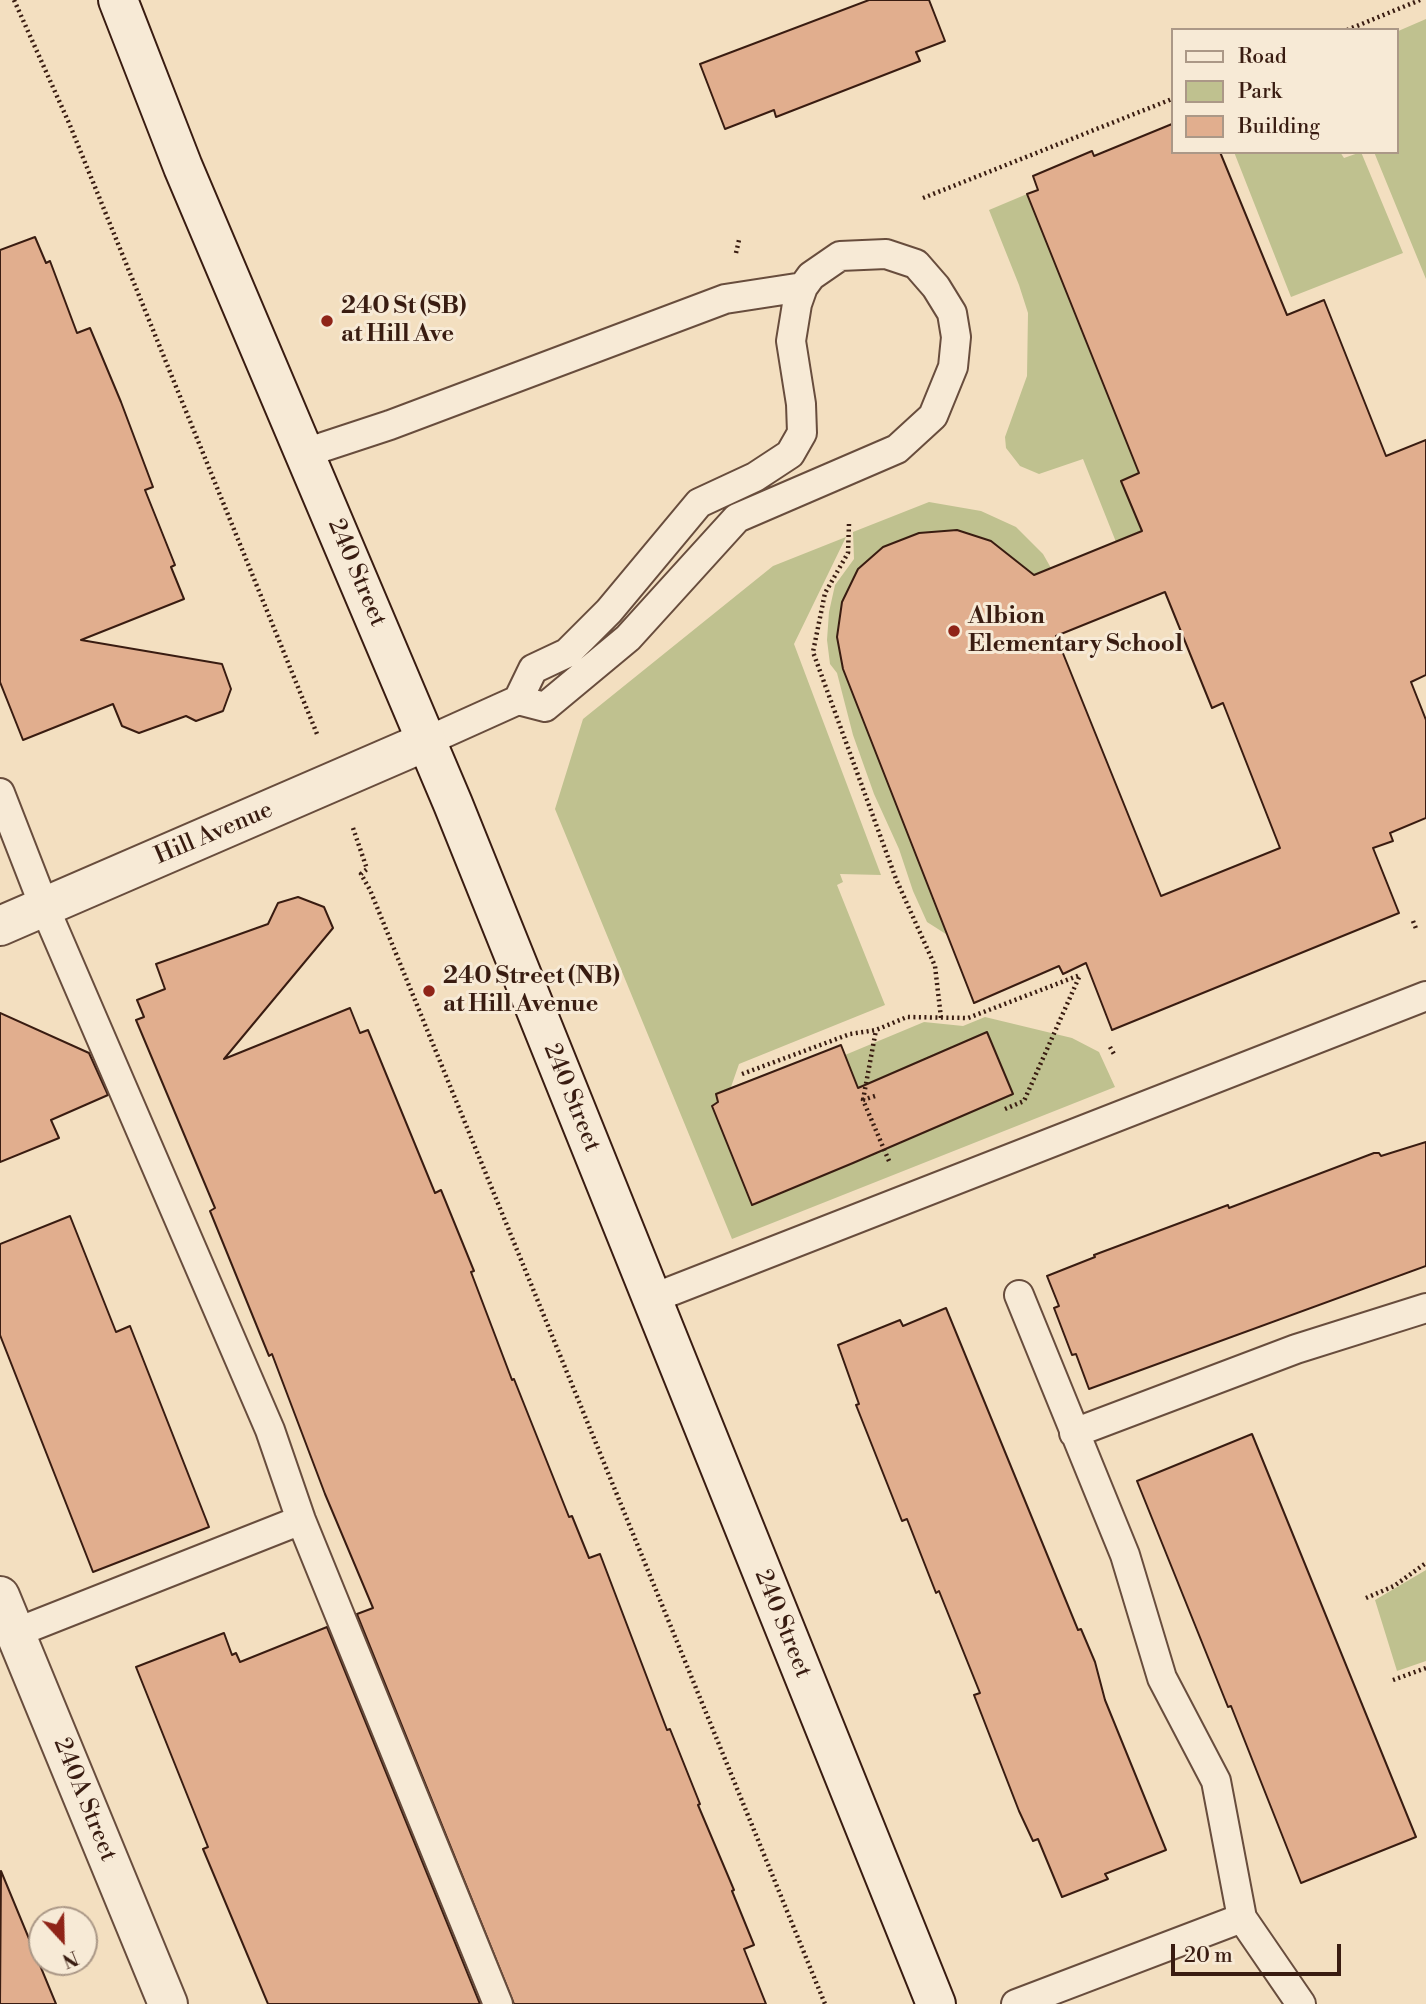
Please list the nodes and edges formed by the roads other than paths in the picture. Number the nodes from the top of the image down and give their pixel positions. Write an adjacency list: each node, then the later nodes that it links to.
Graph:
1 (118, 0): 3 (main road, 240 Street)
2 (803, 287): 3 (lane); 4 (lane); 4 (lane)
3 (305, 453): 5 (main road, 240 Street)
4 (518, 700): 5 (lane)
5 (427, 741): 7 (main road, Hill Avenue); 11 (main road, 240 Street)
6 (0, 793): 7 (lane)
7 (44, 906): 8 (main road, Hill Avenue); 14 (lane)
8 (0, 926)
9 (1426, 996): 11 (lane)
10 (1019, 1295): 13 (lane)
11 (651, 1299): 20 (main road, 240 Street)
12 (1426, 1308): 13 (lane)
13 (1074, 1433): 17 (lane)
14 (301, 1520): 16 (lane); 19 (lane)
15 (0, 1596): 16 (main road, 240A Street)
16 (15, 1633): 18 (main road, 240A Street)
17 (1242, 1918): 21 (lane); 22 (lane)
18 (168, 2004)
19 (498, 2004)
20 (936, 2004)
21 (1016, 2004)
22 (1301, 2004)

